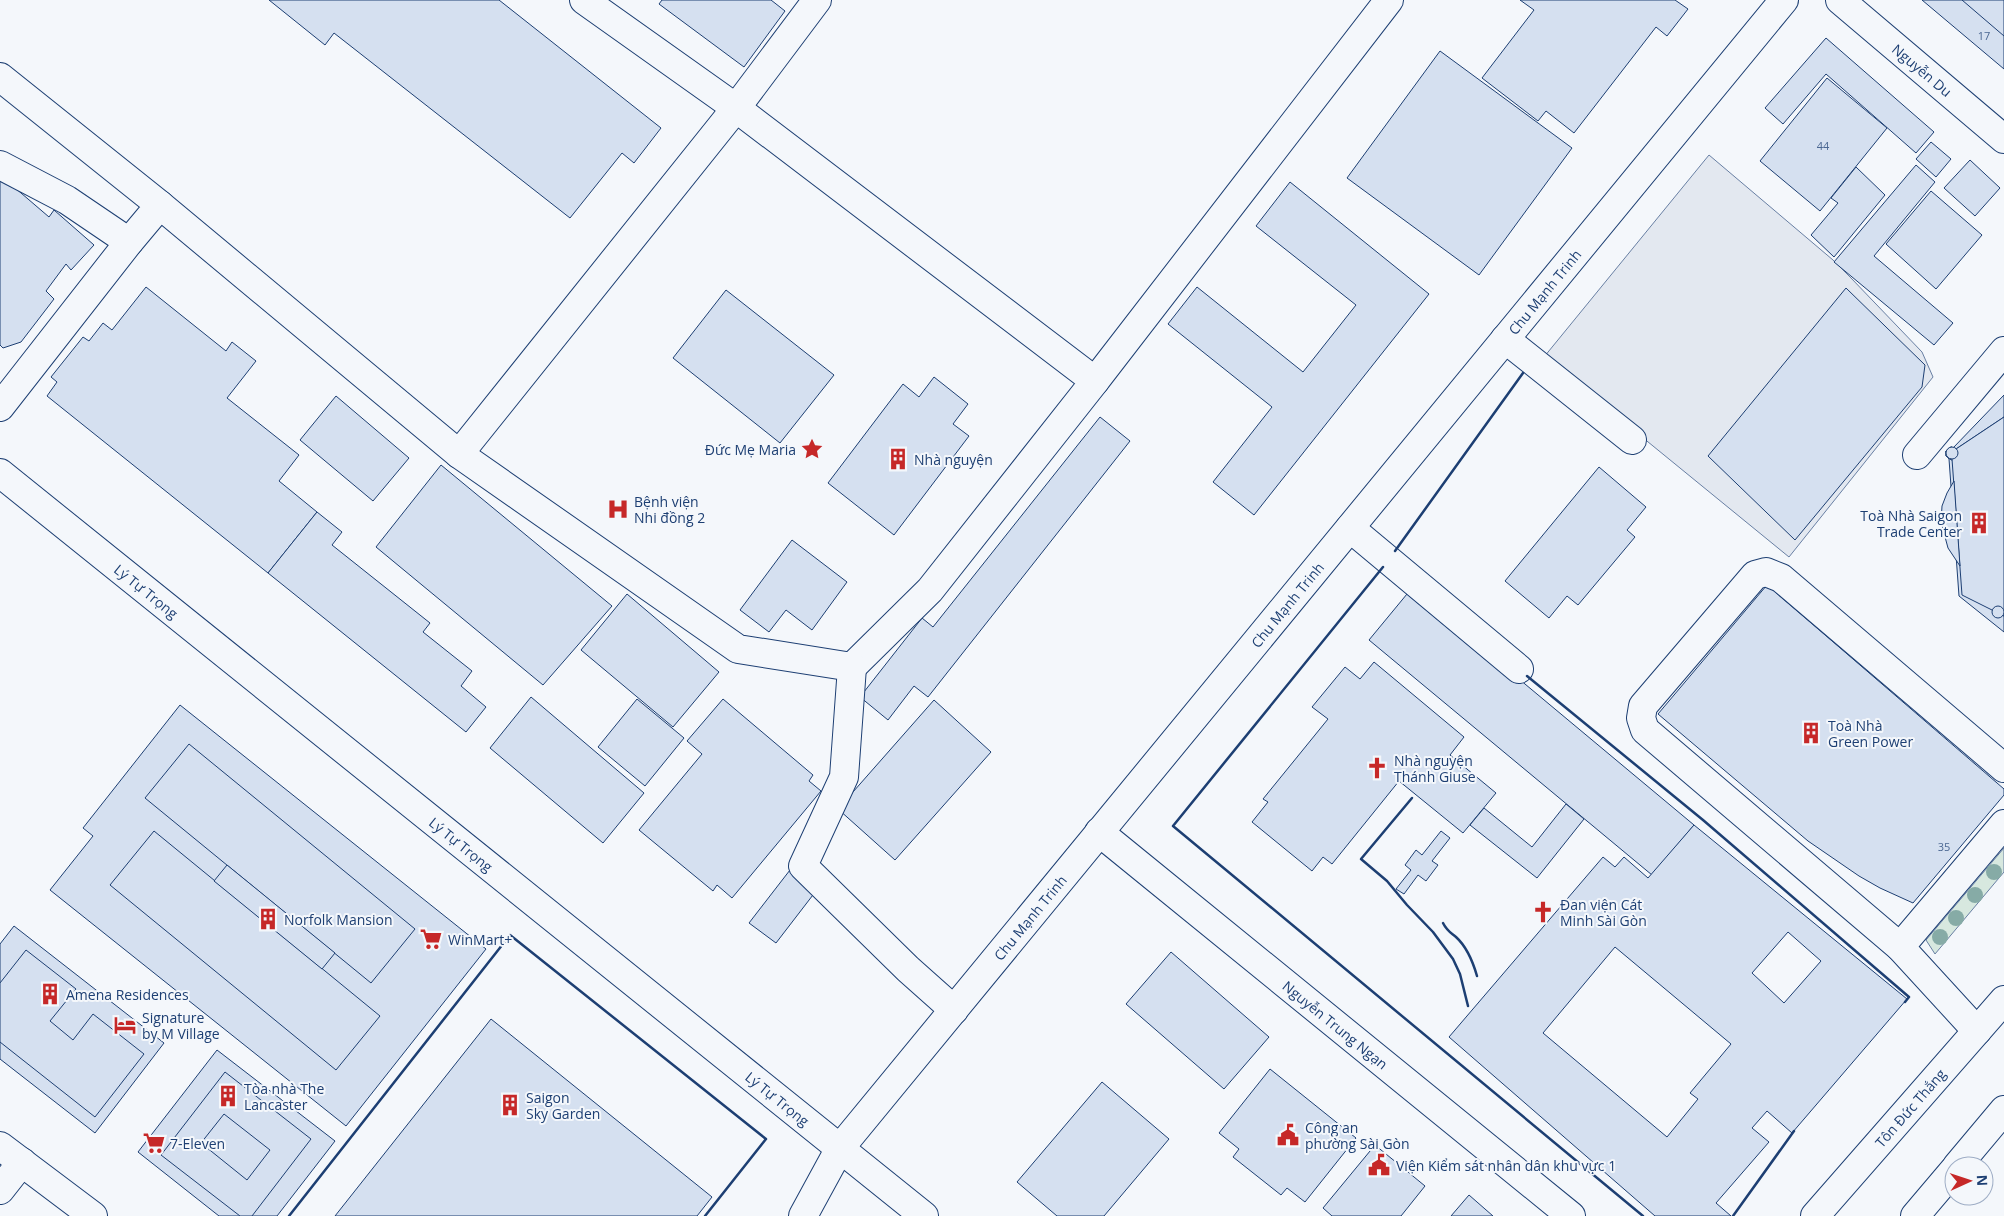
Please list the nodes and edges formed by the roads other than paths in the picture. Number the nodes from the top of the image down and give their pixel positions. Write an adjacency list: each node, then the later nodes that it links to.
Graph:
1 (584, 0): 7 (street)
2 (817, 0): 7 (street)
3 (1388, 0): 14 (street)
4 (1784, 0): 12 (street, Chu Mạnh Trinh)
5 (1840, 0): 8 (street, Nguyễn Du)
6 (0, 77): 10 (street)
7 (736, 108): 14 (street); 17 (street)
8 (2004, 139)
9 (0, 165): 11 (street)
10 (160, 205): 11 (street); 17 (street)
11 (129, 242): 15 (street)
12 (1505, 339): 16 (street); 20 (street, Chu Mạnh Trinh)
13 (2004, 351): 18 (street)
14 (1095, 381): 21 (street)
15 (0, 407)
16 (1632, 440)
17 (458, 454): 21 (street)
18 (1917, 455)
19 (0, 473): 32 (street, Lý Tự Trọng)
20 (1350, 528): 22 (street); 25 (street, Chu Mạnh Trinh)
21 (852, 667): 28 (street)
22 (1519, 669)
23 (2004, 768): 26 (street)
24 (2004, 824): 26 (street)
25 (1100, 832): 28 (street, Chu Mạnh Trinh); 40 (street, Nguyễn Trung Ngạn)
26 (1900, 947): 29 (street)
27 (2004, 1000): 29 (street, Tôn Đức Thắng)
28 (954, 1010): 32 (street, Chu Mạnh Trinh)
29 (1977, 1031): 41 (street, Tôn Đức Thắng)
30 (2004, 1110): 33 (street)
31 (0, 1146): 34 (street)
32 (840, 1148): 38 (street, Chu Mạnh Trinh); 39 (street, Lý Tự Trọng)
33 (1965, 1156)
34 (22, 1162): 36 (street); 37 (street)
35 (1944, 1182): 42 (street)
36 (0, 1190)
37 (92, 1216)
38 (803, 1216)
39 (924, 1216)
40 (1571, 1216)
41 (1815, 1216)
42 (1915, 1216)

